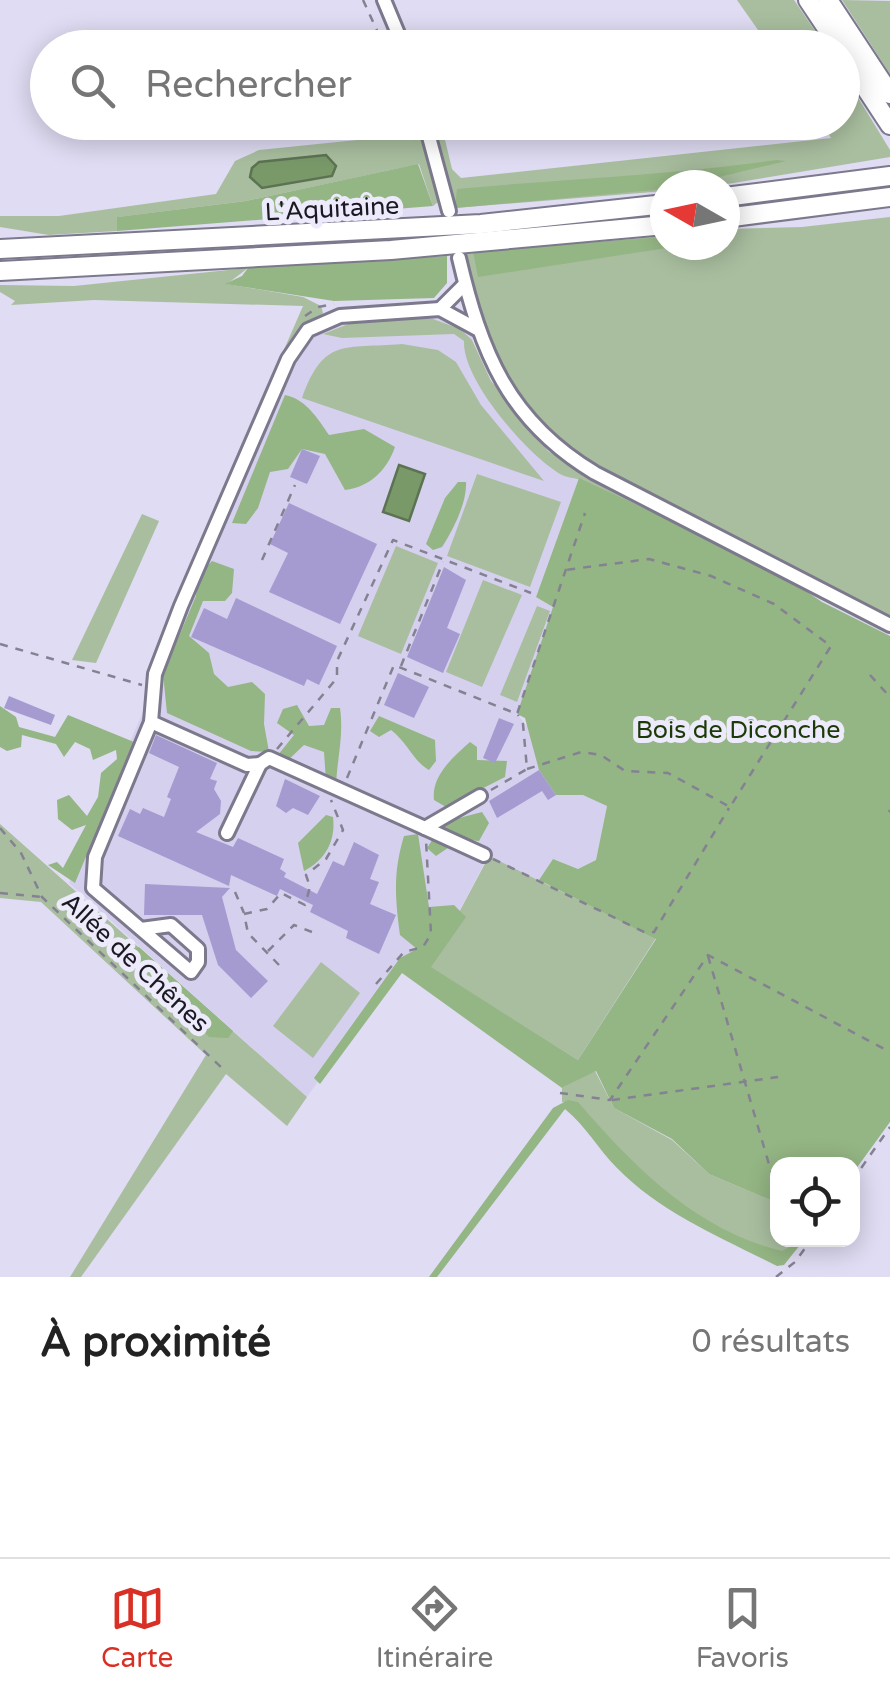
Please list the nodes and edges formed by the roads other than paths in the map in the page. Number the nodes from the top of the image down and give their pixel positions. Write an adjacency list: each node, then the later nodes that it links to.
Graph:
1 (384, 0): 4 (street)
2 (808, 0): 5 (highway)
3 (828, 0): 6 (highway)
4 (396, 30)
5 (828, 30)
6 (848, 30)
7 (860, 49): 9 (highway)
8 (860, 79): 10 (highway)
9 (890, 94)
10 (890, 125)
11 (431, 140): 16 (street)
12 (890, 176): 13 (highway)
13 (740, 194)
14 (884, 198): 17 (highway)
15 (650, 206): 19 (highway, L'Aquitaine)
16 (449, 211)
17 (740, 216)
18 (650, 226): 21 (highway, L'Aquitaine)
19 (0, 249)
20 (459, 258): 22 (street)
21 (0, 270)
22 (465, 284): 23 (street); 24 (street)
23 (440, 309): 24 (street); 26 (street)
24 (477, 329): 25 (street)
25 (890, 625)
26 (151, 722): 27 (street); 32 (street)
27 (265, 761): 29 (street); 30 (street)
28 (480, 796): 29 (street)
29 (425, 828): 31 (street)
30 (227, 834)
31 (484, 855)
32 (141, 929): 32 (street)

